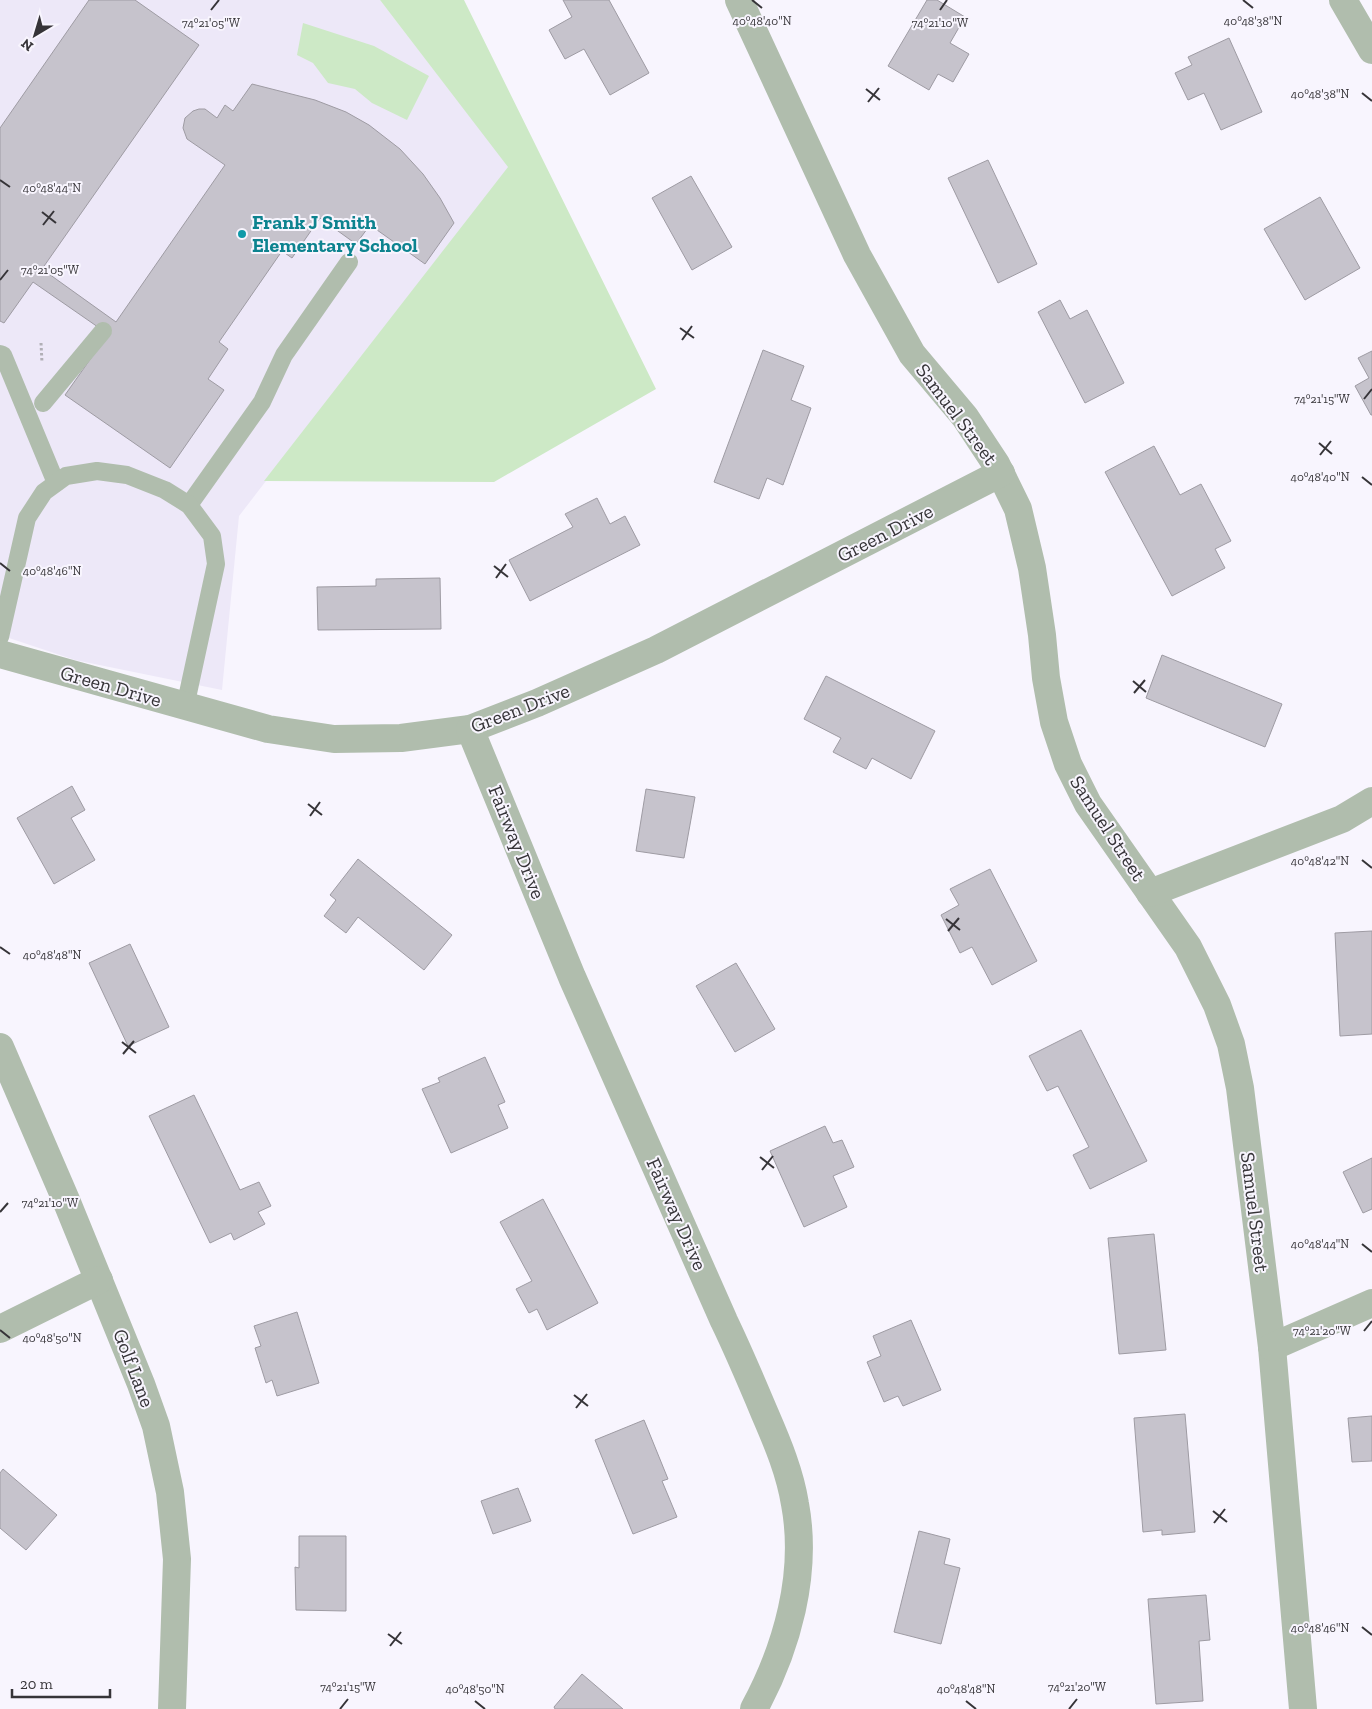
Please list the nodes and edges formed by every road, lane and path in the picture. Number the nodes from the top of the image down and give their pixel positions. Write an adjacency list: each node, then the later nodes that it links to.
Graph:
1 (738, 0): 10 (street, Samuel Street)
2 (1343, 0): 3 (street)
3 (1372, 50)
4 (349, 262): 12 (lane)
5 (102, 331): 9 (lane)
6 (41, 343): 8 (path)
7 (0, 354): 11 (lane)
8 (42, 369)
9 (43, 403)
10 (1001, 473): 16 (street, Green Drive); 18 (street, Samuel Street)
11 (56, 483): 12 (lane); 13 (lane)
12 (189, 505): 15 (lane)
13 (0, 637)
14 (0, 654): 15 (street, Green Drive)
15 (185, 707): 16 (street, Green Drive)
16 (470, 729): 25 (street, Fairway Drive)
17 (1372, 801): 18 (street)
18 (1150, 893): 23 (street, Samuel Street)
19 (0, 1047): 20 (street, Golf Lane)
20 (99, 1280): 22 (street); 24 (street, Golf Lane)
21 (1372, 1303): 23 (street)
22 (0, 1329)
23 (1272, 1347): 26 (street, Samuel Street)
24 (172, 1709)
25 (754, 1709)
26 (1303, 1709)

